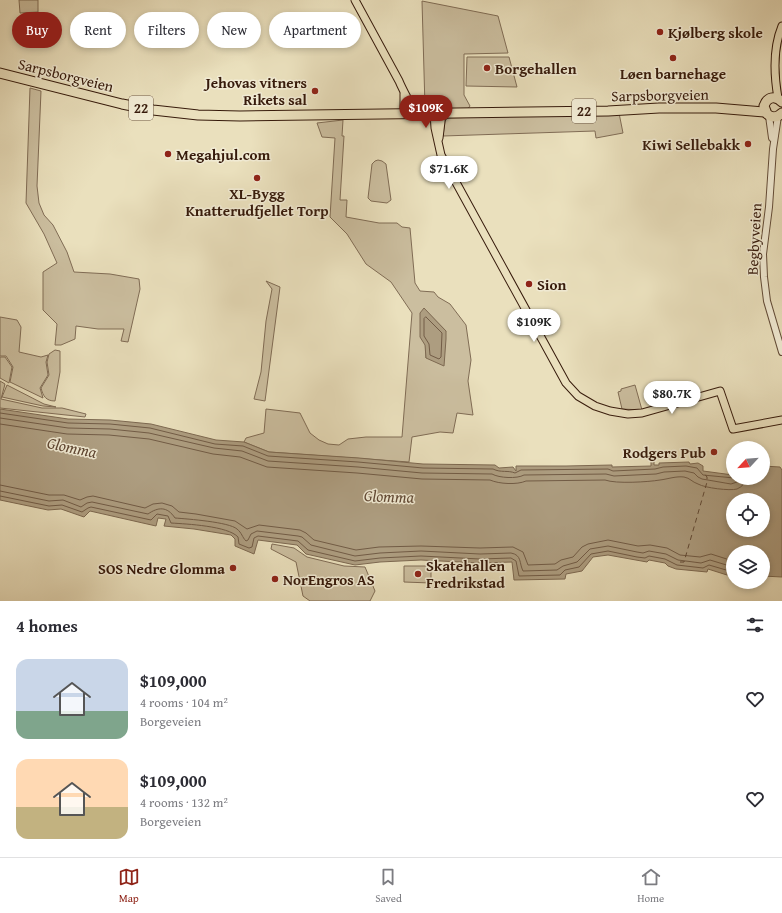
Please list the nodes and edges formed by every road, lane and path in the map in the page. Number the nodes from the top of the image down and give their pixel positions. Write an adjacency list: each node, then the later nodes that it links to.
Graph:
1 (356, 0): 4 (main road)
2 (782, 26): 5 (main road, Begbyveien)
3 (0, 73): 8 (highway, Sarpsborgveien / 22)
4 (404, 94): 6 (main road); 8 (main road)
5 (771, 105): 7 (highway, Sarpsborgveien / 22); 9 (highway, 22); 10 (street, Begbyveien)
6 (415, 113): 7 (highway, Sarpsborgveien / 22); 8 (highway, Sarpsborgveien / 22)
7 (438, 113): 12 (main road)
8 (404, 114)
9 (780, 114): 10 (street, Begbyveien)
10 (773, 149): 11 (street, Begbyveien)
11 (782, 352)
12 (782, 420)

